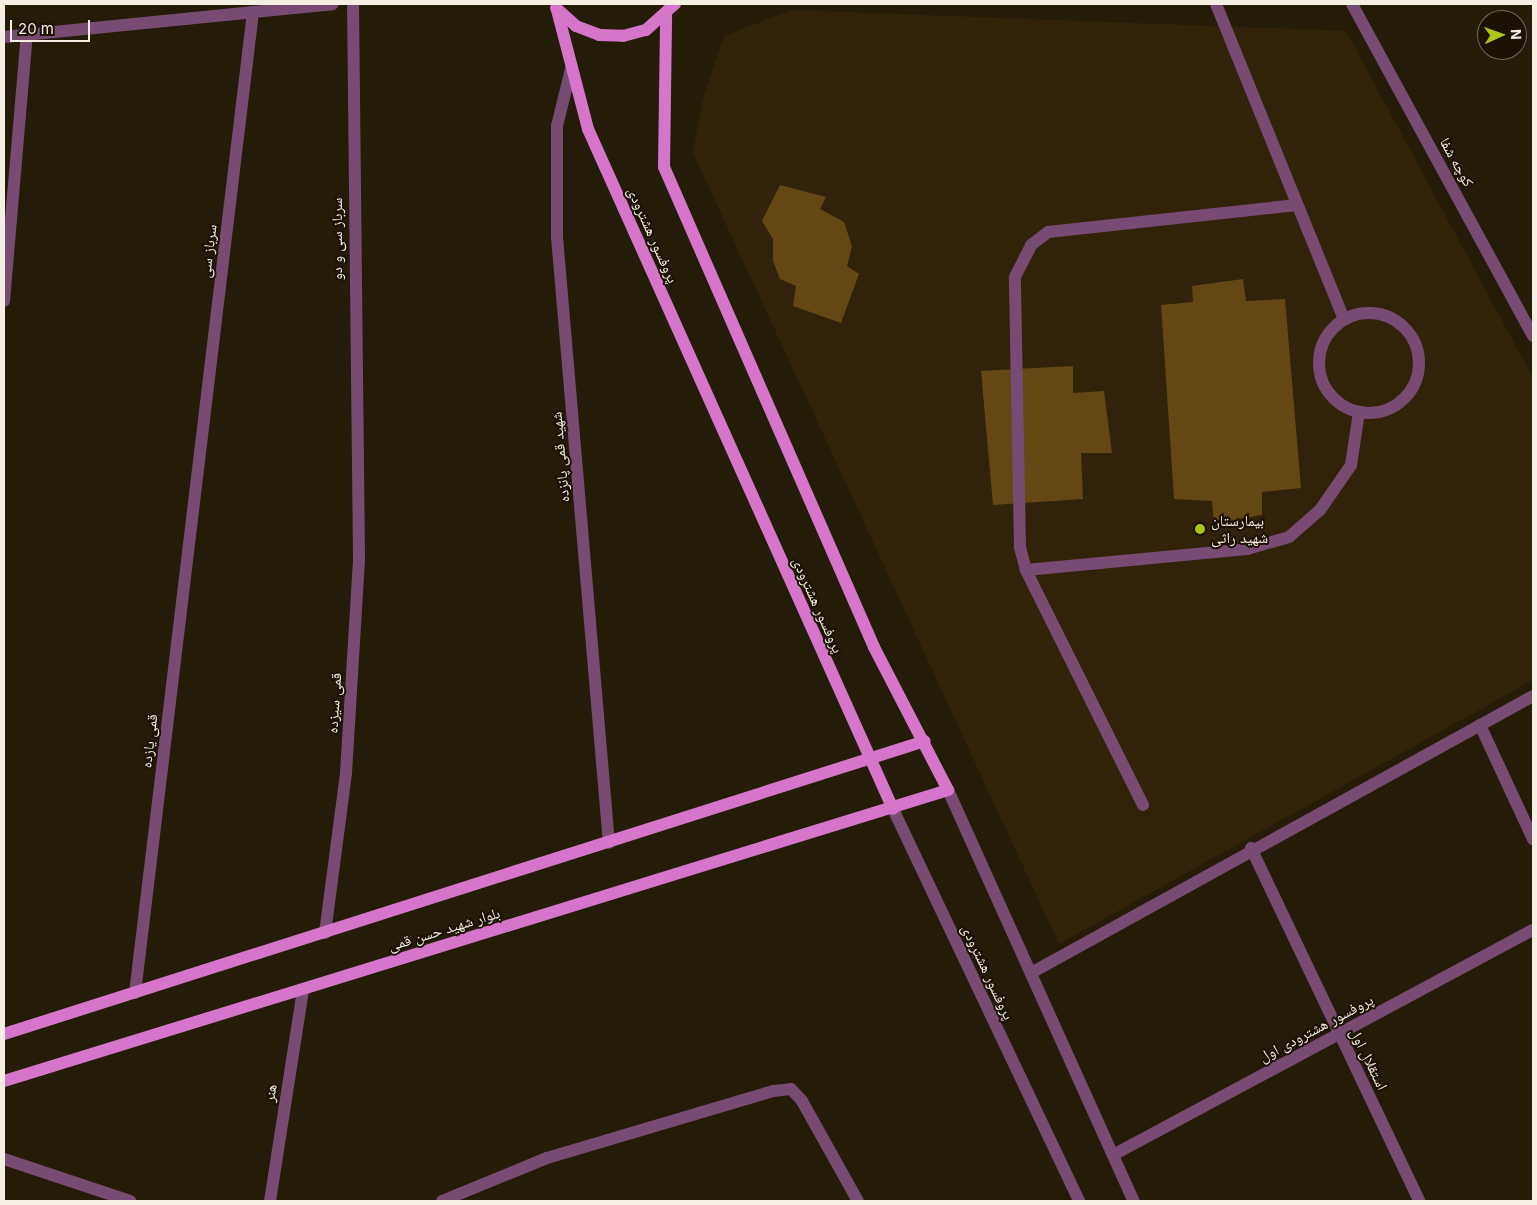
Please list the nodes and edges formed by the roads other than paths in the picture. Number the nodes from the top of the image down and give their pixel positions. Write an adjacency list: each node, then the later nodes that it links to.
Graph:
1 (332, 4): 7 (street)
2 (353, 4): 17 (street, سرباز سی و دو)
3 (675, 4): 8 (main road)
4 (1216, 4): 12 (street)
5 (1352, 4): 15 (street, کوچه شفا)
6 (556, 7): 8 (main road); 11 (main road, پروفسور هشترودی)
7 (253, 12): 9 (street); 18 (street, سرباز سی)
8 (666, 16): 22 (main road)
9 (27, 35): 10 (street); 13 (street)
10 (4, 37)
11 (571, 70): 23 (main road, پروفسور هشترودی); 28 (street, شهید قمی پانزده)
12 (1297, 205): 14 (street); 19 (street)
13 (4, 301)
14 (1344, 319): 16 (street); 16 (street)
15 (1533, 336)
16 (1359, 412): 19 (street)
17 (358, 473): 31 (street, قمی سیزده)
18 (196, 493): 34 (street, قمی یازده)
19 (1026, 570): 25 (street)
20 (1533, 696): 21 (street)
21 (1480, 725): 27 (street); 29 (street)
22 (925, 741): 23 (main road); 24 (main road)
23 (871, 760): 26 (main road, پروفسور هشترودی); 28 (main road)
24 (948, 790): 26 (main road, بلوار شهید حسن قمی); 32 (street)
25 (1143, 805)
26 (893, 809): 33 (main road, بلوار شهید حسن قمی); 44 (street, پروفسور هشترودی)
27 (1533, 839)
28 (609, 843): 31 (main road)
29 (1251, 848): 32 (street); 36 (street, استقلال اول)
30 (1533, 930): 36 (street, پروفسور هشترودی اول)
31 (325, 933): 34 (main road)
32 (1031, 973): 38 (street)
33 (303, 990): 37 (main road, بلوار شهید حسن قمی); 41 (street, هنر)
34 (135, 993): 35 (main road)
35 (4, 1034)
36 (1339, 1034): 38 (street, پروفسور هشترودی اول); 46 (street, استقلال اول)
37 (4, 1081)
38 (1114, 1155): 45 (street)
39 (4, 1159): 40 (street)
40 (130, 1201)
41 (270, 1201)
42 (442, 1201): 43 (street)
43 (858, 1201)
44 (1078, 1201)
45 (1134, 1201)
46 (1419, 1201)

